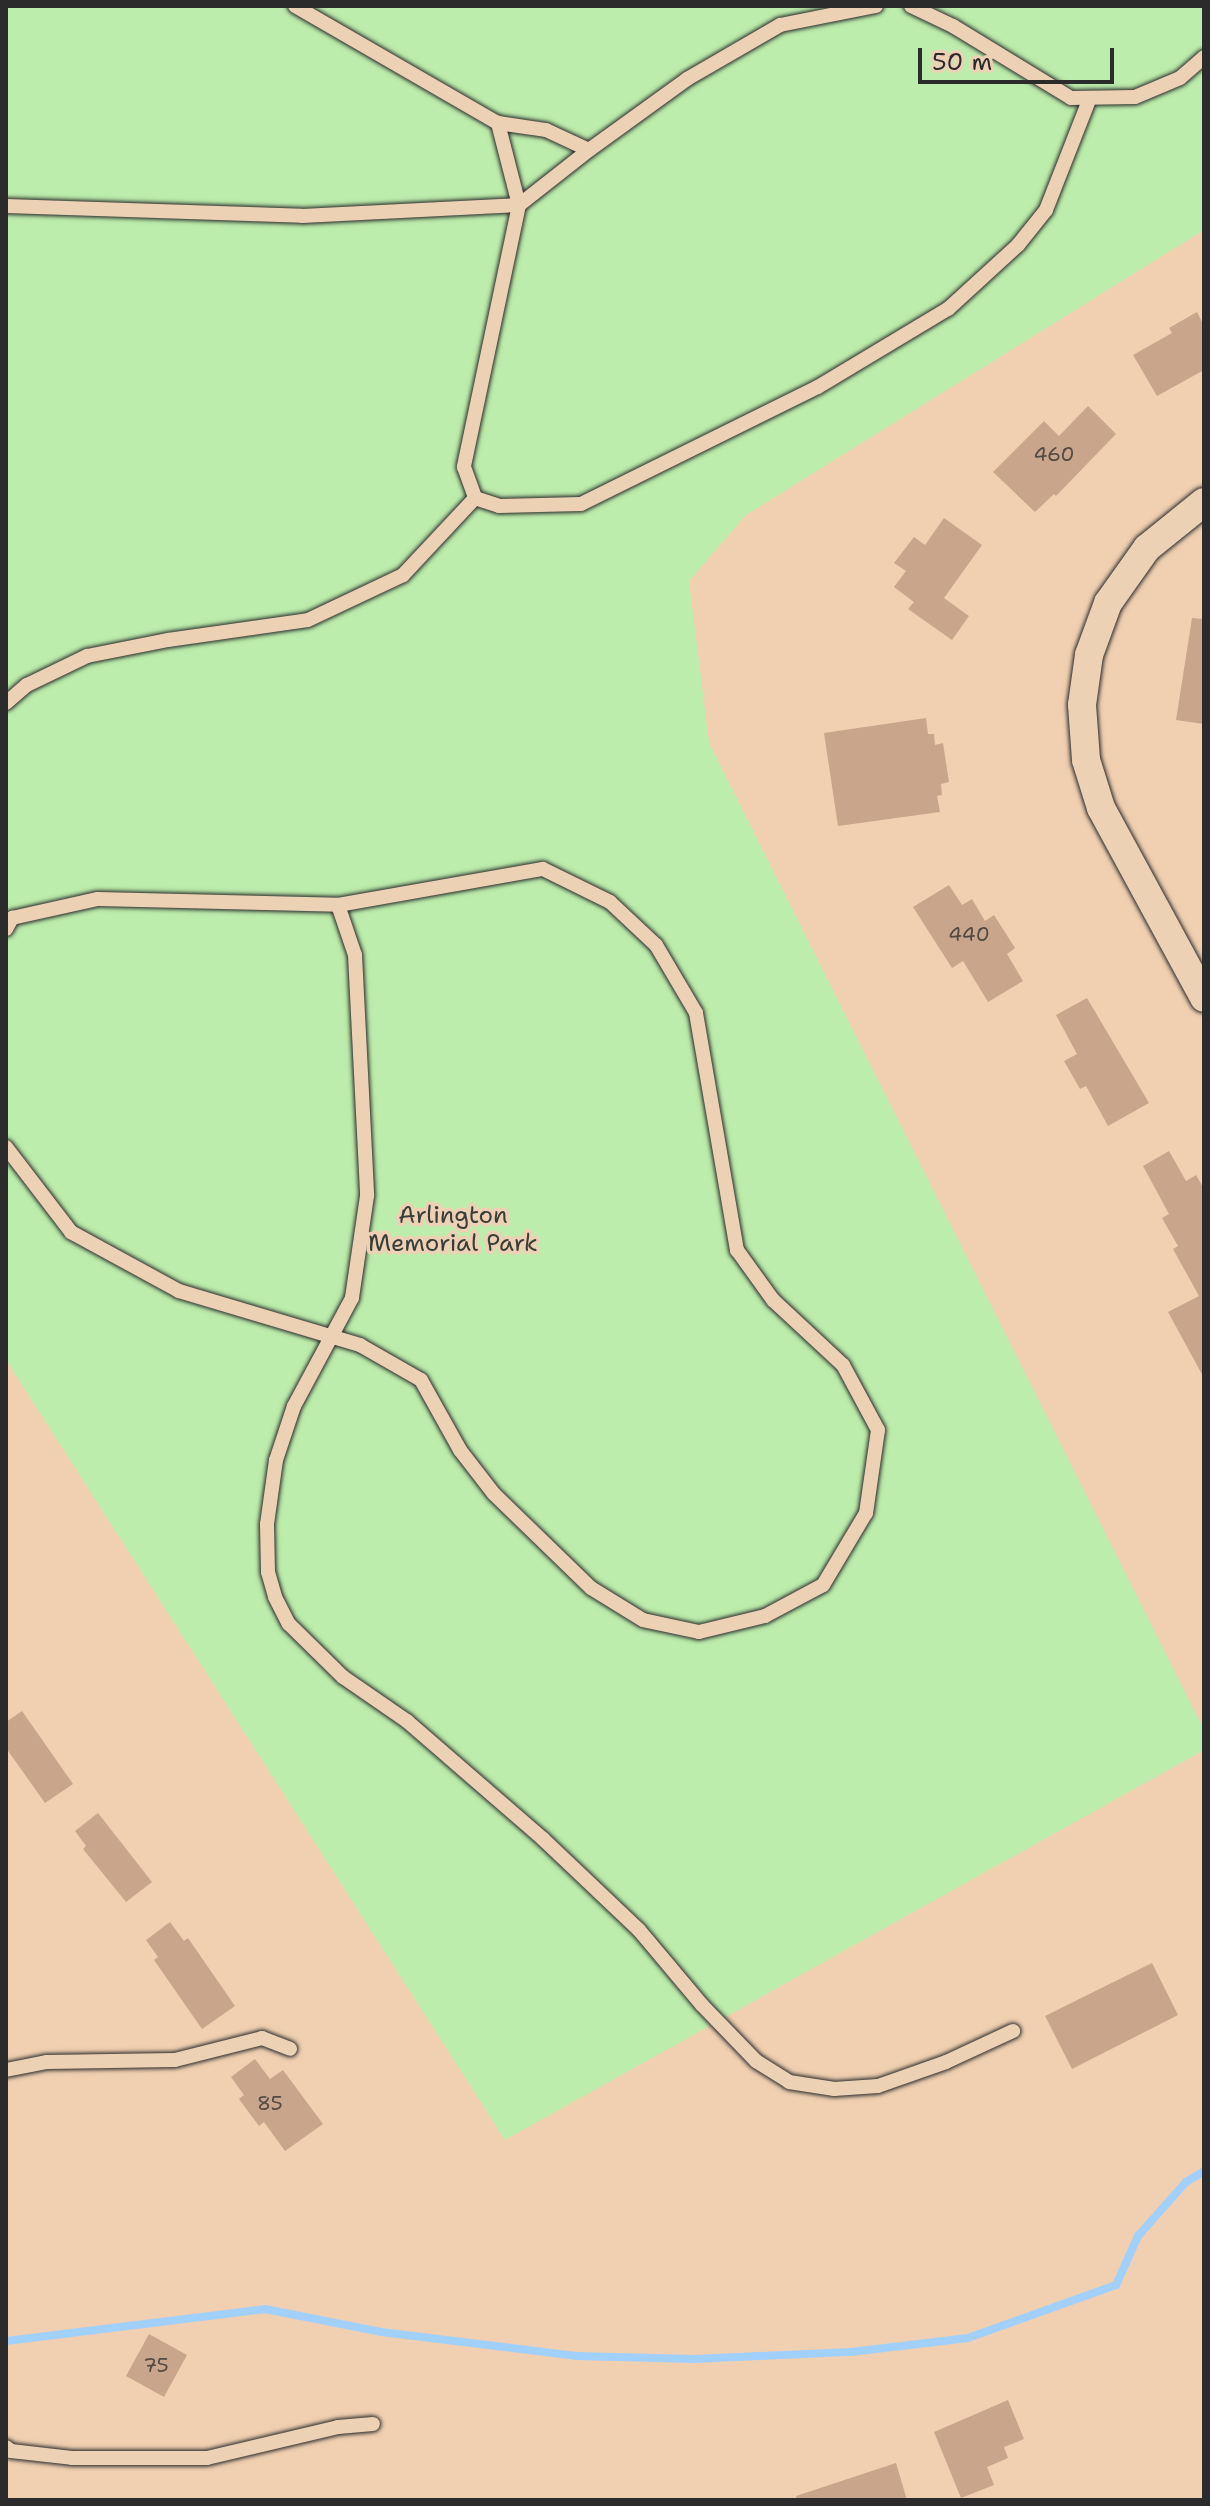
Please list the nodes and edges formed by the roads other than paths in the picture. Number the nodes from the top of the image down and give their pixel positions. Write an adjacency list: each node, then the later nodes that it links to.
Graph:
1 (295, 6): 6 (lane)
2 (876, 6): 7 (lane)
3 (911, 6): 5 (lane)
4 (1204, 57): 5 (lane)
5 (1090, 98): 10 (lane)
6 (498, 123): 7 (lane); 8 (lane)
7 (589, 150): 8 (lane)
8 (519, 205): 9 (lane); 10 (lane)
9 (6, 206)
10 (475, 498): 12 (lane)
11 (1204, 502): 15 (street)
12 (6, 703)
13 (338, 905): 14 (lane); 17 (lane); 17 (lane)
14 (8, 920)
15 (1204, 998)
16 (6, 1147): 17 (lane)
17 (331, 1336): 18 (lane)
18 (1013, 2031)
19 (290, 2049): 20 (lane)
20 (6, 2070)
21 (373, 2424): 22 (lane)
22 (6, 2447)

